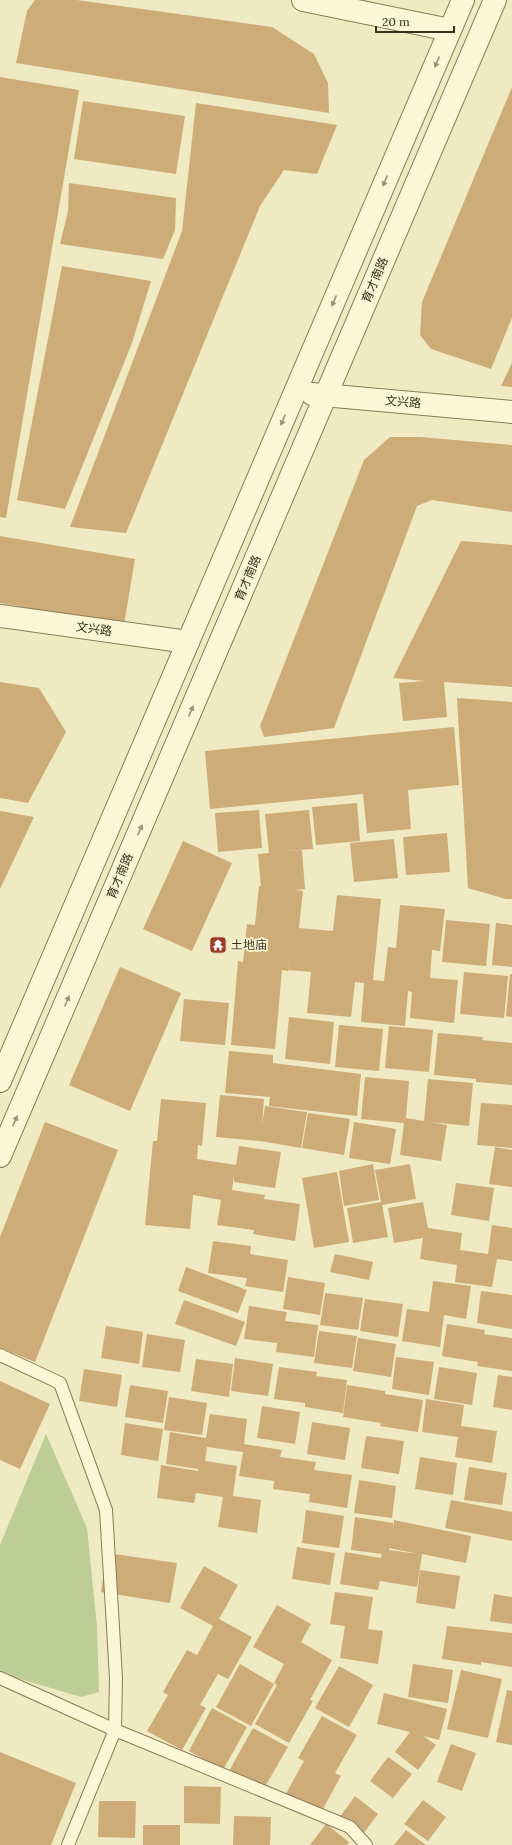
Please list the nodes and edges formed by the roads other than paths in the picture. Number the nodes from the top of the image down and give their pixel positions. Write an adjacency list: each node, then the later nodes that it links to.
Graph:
1 (303, 0): 4 (street)
2 (463, 0): 4 (street)
3 (496, 0): 6 (street, 育才南路)
4 (450, 30): 5 (street, one-way to 5)
5 (295, 392): 6 (street, 文兴路); 9 (street, one-way to 9)
6 (326, 396): 7 (street, 文兴路); 11 (street, 育才南路, one-way to 6)
7 (512, 412)
8 (0, 616): 9 (street, 文兴路)
9 (188, 642): 10 (street)
10 (0, 1081)
11 (0, 1156)
12 (0, 1355): 14 (lane)
13 (0, 1678): 14 (lane)
14 (115, 1730): 15 (lane); 16 (lane)
15 (68, 1845)
16 (366, 1845)

